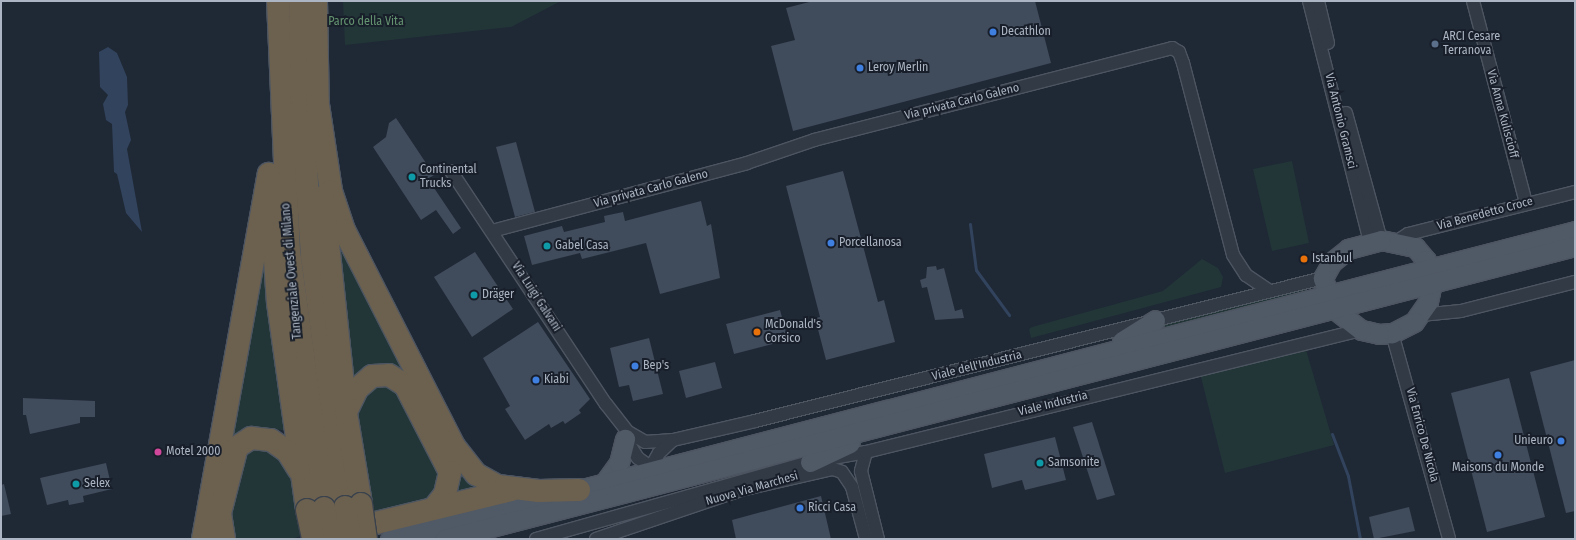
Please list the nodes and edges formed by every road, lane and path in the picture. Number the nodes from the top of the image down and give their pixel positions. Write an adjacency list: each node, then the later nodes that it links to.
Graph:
1 (278, 1): 7 (highway, Tangenziale Ovest di Milano)
2 (300, 1): 39 (highway, Tangenziale Ovest di Milano)
3 (316, 1): 8 (highway)
4 (1309, 1): 15 (street, Via Antonio Gramsci)
5 (1318, 1): 15 (street, Via Antonio Gramsci)
6 (1473, 1): 12 (street, Via Anna Kuliscioff)
7 (277, 22): 10 (highway); 39 (highway, Tangenziale Ovest di Milano)
8 (317, 98): 26 (highway); 37 (highway)
9 (451, 171): 14 (street, Via Luigi Galvani)
10 (269, 174): 39 (highway); 41 (highway)
11 (1575, 192): 12 (street, Via Benedetto Croce)
12 (1526, 203): 15 (street, Via Benedetto Croce)
13 (1575, 230): 17 (main road)
14 (492, 231): 19 (street, Via privata Carlo Galeno); 28 (street, Via Luigi Galvani)
15 (1383, 241): 17 (main road); 20 (main road)
16 (1575, 246): 17 (main road)
17 (1431, 276): 20 (main road); 21 (main road)
18 (1575, 282): 21 (street)
19 (1275, 289): 20 (street); 22 (street, Viale dell'Industria)
20 (1328, 294): 23 (main road); 25 (main road); 27 (main road)
21 (1421, 315): 24 (main road)
22 (1155, 320): 25 (main road); 29 (street, Viale dell'Industria)
23 (1361, 330): 24 (main road); 30 (street, Viale Industria)
24 (1392, 333): 53 (street, Via Enrico De Nicola)
25 (1108, 351): 33 (main road)
26 (346, 413): 39 (highway); 40 (highway)
27 (889, 424): 32 (main road); 34 (main road)
28 (623, 431): 29 (street, Via Luigi Galvani); 33 (street, Via Luigi Galvani); 35 (main road)
29 (673, 440): 33 (street)
30 (866, 452): 31 (street, Viale Industria); 52 (street)
31 (832, 457): 32 (street, Viale Industria); 36 (street)
32 (810, 462): 49 (street, Viale Industria)
33 (650, 469): 34 (street); 35 (main road)
34 (676, 479): 48 (main road)
35 (605, 482): 38 (main road)
36 (852, 487): 50 (street, Nuova Via Marchesi); 51 (street, Nuova Via Marchesi)
37 (513, 490): 38 (highway); 40 (highway)
38 (580, 490): 47 (main road)
39 (328, 506): 42 (highway); 43 (highway, bridge); 44 (highway, Tangenziale Ovest di Milano, bridge); 45 (highway, Tangenziale Ovest di Milano, bridge); 46 (highway, bridge)
40 (434, 508): 43 (highway)
41 (203, 539)
42 (224, 539)
43 (312, 539)
44 (329, 539)
45 (350, 539)
46 (366, 539)
47 (390, 539)
48 (445, 539)
49 (536, 539)
50 (596, 539)
51 (866, 539)
52 (878, 539)
53 (1449, 539)

